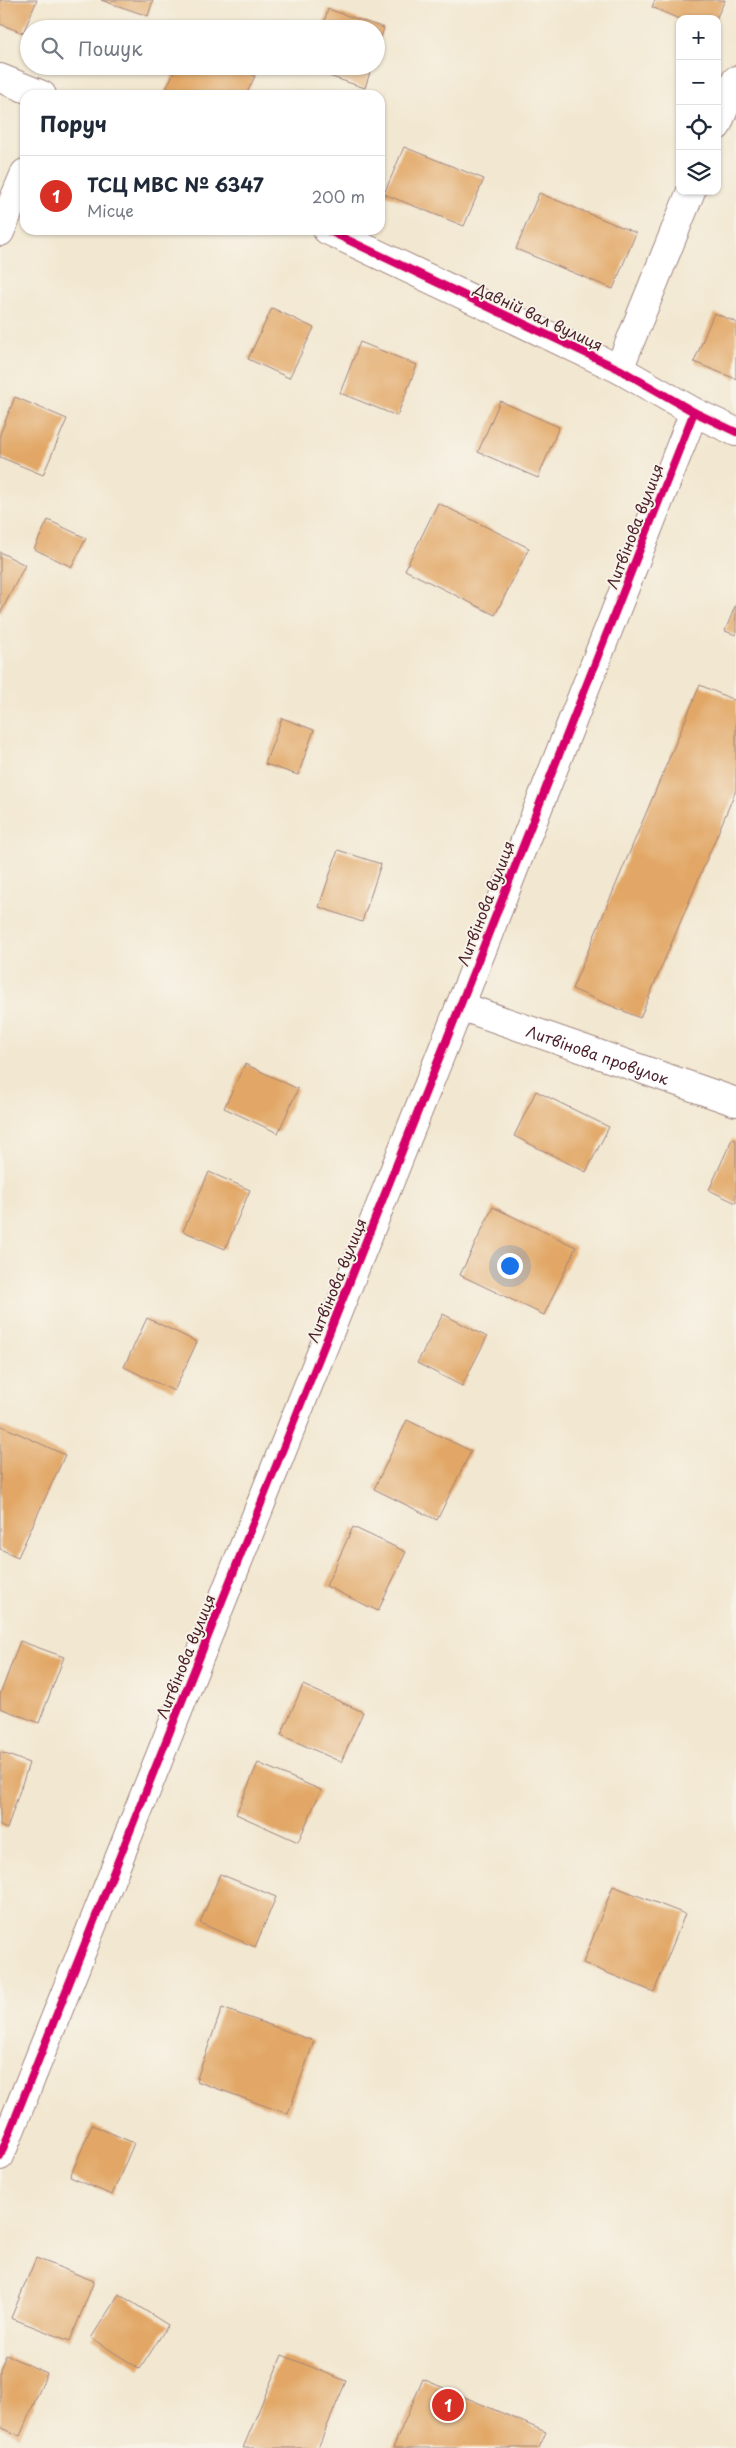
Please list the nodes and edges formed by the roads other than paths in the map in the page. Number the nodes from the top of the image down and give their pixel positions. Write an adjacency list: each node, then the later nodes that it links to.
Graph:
1 (0, 78): 3 (street)
2 (736, 80): 4 (street)
3 (30, 90)
4 (721, 116)
5 (20, 185): 7 (street)
6 (689, 195): 9 (street)
7 (0, 232)
8 (338, 235): 9 (street, Давній вал вулиця)
9 (619, 369): 10 (street, Давній вал вулиця)
10 (694, 412): 11 (street, Давній вал вулиця); 12 (street, Литвінова вулиця)
11 (736, 432)
12 (460, 1006): 13 (street, Литвінова провулок); 14 (street, Литвінова вулиця)
13 (736, 1102)
14 (0, 2156)

